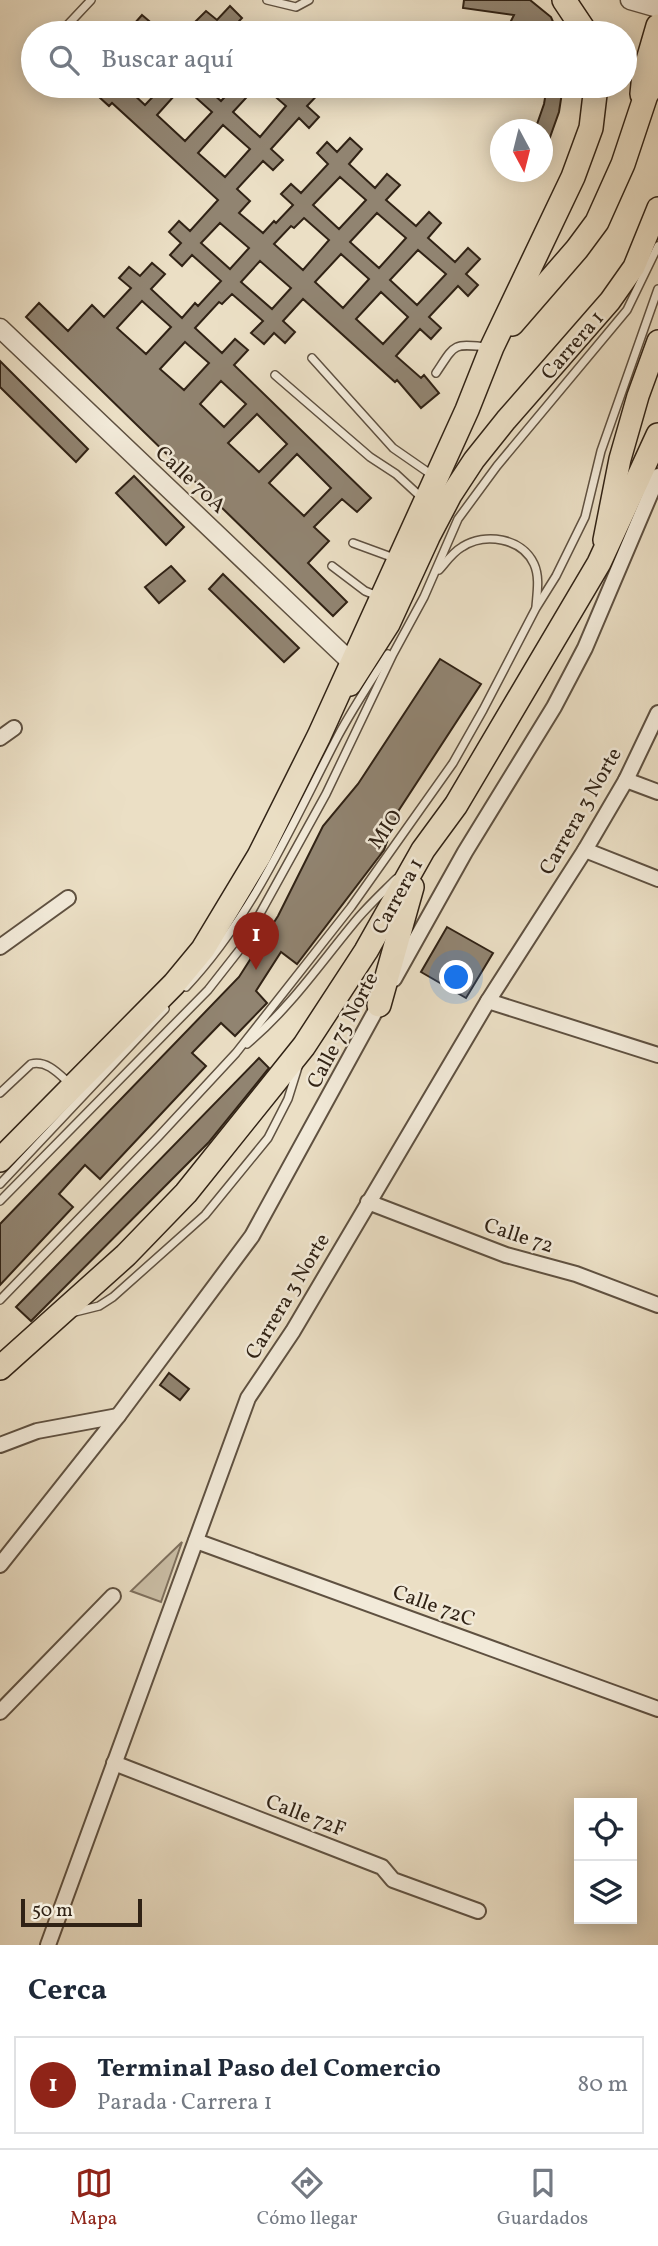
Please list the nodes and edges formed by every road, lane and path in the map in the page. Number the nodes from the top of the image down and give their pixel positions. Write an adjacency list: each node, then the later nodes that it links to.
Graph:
1 (91, 0): 7 (lane)
2 (267, 0): 3 (lane)
3 (309, 0)
4 (564, 0): 8 (highway)
5 (630, 0): 6 (street)
6 (658, 8)
7 (71, 21)
8 (578, 21)
9 (658, 26): 12 (highway)
10 (658, 77): 12 (highway)
11 (595, 98): 19 (highway)
12 (642, 105): 19 (highway)
13 (658, 208): 15 (main road, Carrera 1)
14 (658, 246): 15 (lane)
15 (641, 270): 31 (lane); 38 (main road, Carrera 1)
16 (658, 289): 33 (lane, MIO)
17 (0, 328): 35 (street, Calle 70A)
18 (658, 341): 29 (main road, Carrera 1)
19 (492, 347): 21 (lane); 25 (highway)
20 (312, 358): 25 (lane)
21 (436, 373)
22 (275, 375): 26 (lane)
23 (658, 435): 29 (highway)
24 (658, 476): 51 (street, Calle 75 Norte)
25 (436, 477): 26 (highway)
26 (425, 500): 28 (highway)
27 (353, 543): 28 (lane)
28 (398, 560): 32 (highway)
29 (599, 563): 43 (highway, Carrera 1)
30 (332, 566): 32 (lane)
31 (433, 576): 33 (lane); 34 (lane)
32 (380, 597): 35 (highway)
33 (536, 608): 53 (lane, MIO)
34 (410, 621): 42 (lane); 60 (lane)
35 (352, 663): 38 (highway)
36 (658, 713): 40 (street, Carrera 3 Norte)
37 (14, 728): 39 (street)
38 (319, 736): 47 (highway, Carrera 1)
39 (0, 738)
40 (626, 780): 41 (street); 44 (street, Carrera 3 Norte)
41 (658, 792)
42 (282, 842): 47 (lane); 49 (lane)
43 (423, 850): 51 (highway); 53 (lane); 64 (highway, Carrera 1)
44 (584, 850): 45 (street); 50 (street, Carrera 3 Norte)
45 (658, 879)
46 (68, 898): 48 (street)
47 (230, 906): 55 (highway, Carrera 1)
48 (0, 947)
49 (176, 997)
50 (488, 1000): 54 (street); 61 (street, Carrera 3 Norte)
51 (379, 1005): 65 (street, Calle 75 Norte)
52 (167, 1007): 59 (lane)
53 (236, 1053): 62 (lane, MIO)
54 (658, 1055)
55 (73, 1087): 56 (lane); 57 (highway, Carrera 1)
56 (0, 1093)
57 (36, 1125): 58 (highway, Carrera 1); 59 (lane)
58 (0, 1160)
59 (0, 1183)
60 (0, 1201)
61 (368, 1202): 63 (street, Calle 72); 67 (street, Carrera 3 Norte)
62 (0, 1300)
63 (658, 1305)
64 (0, 1368)
65 (118, 1416): 66 (street); 68 (street, Calle 75 Norte)
66 (0, 1446)
67 (196, 1541): 70 (street, Calle 72C); 72 (street, Carrera 3 Norte)
68 (0, 1565)
69 (113, 1596): 71 (street)
70 (658, 1709)
71 (0, 1712)
72 (114, 1763): 73 (street, Calle 72F); 74 (street, Carrera 3 Norte)
73 (478, 1911)
74 (48, 1945)

